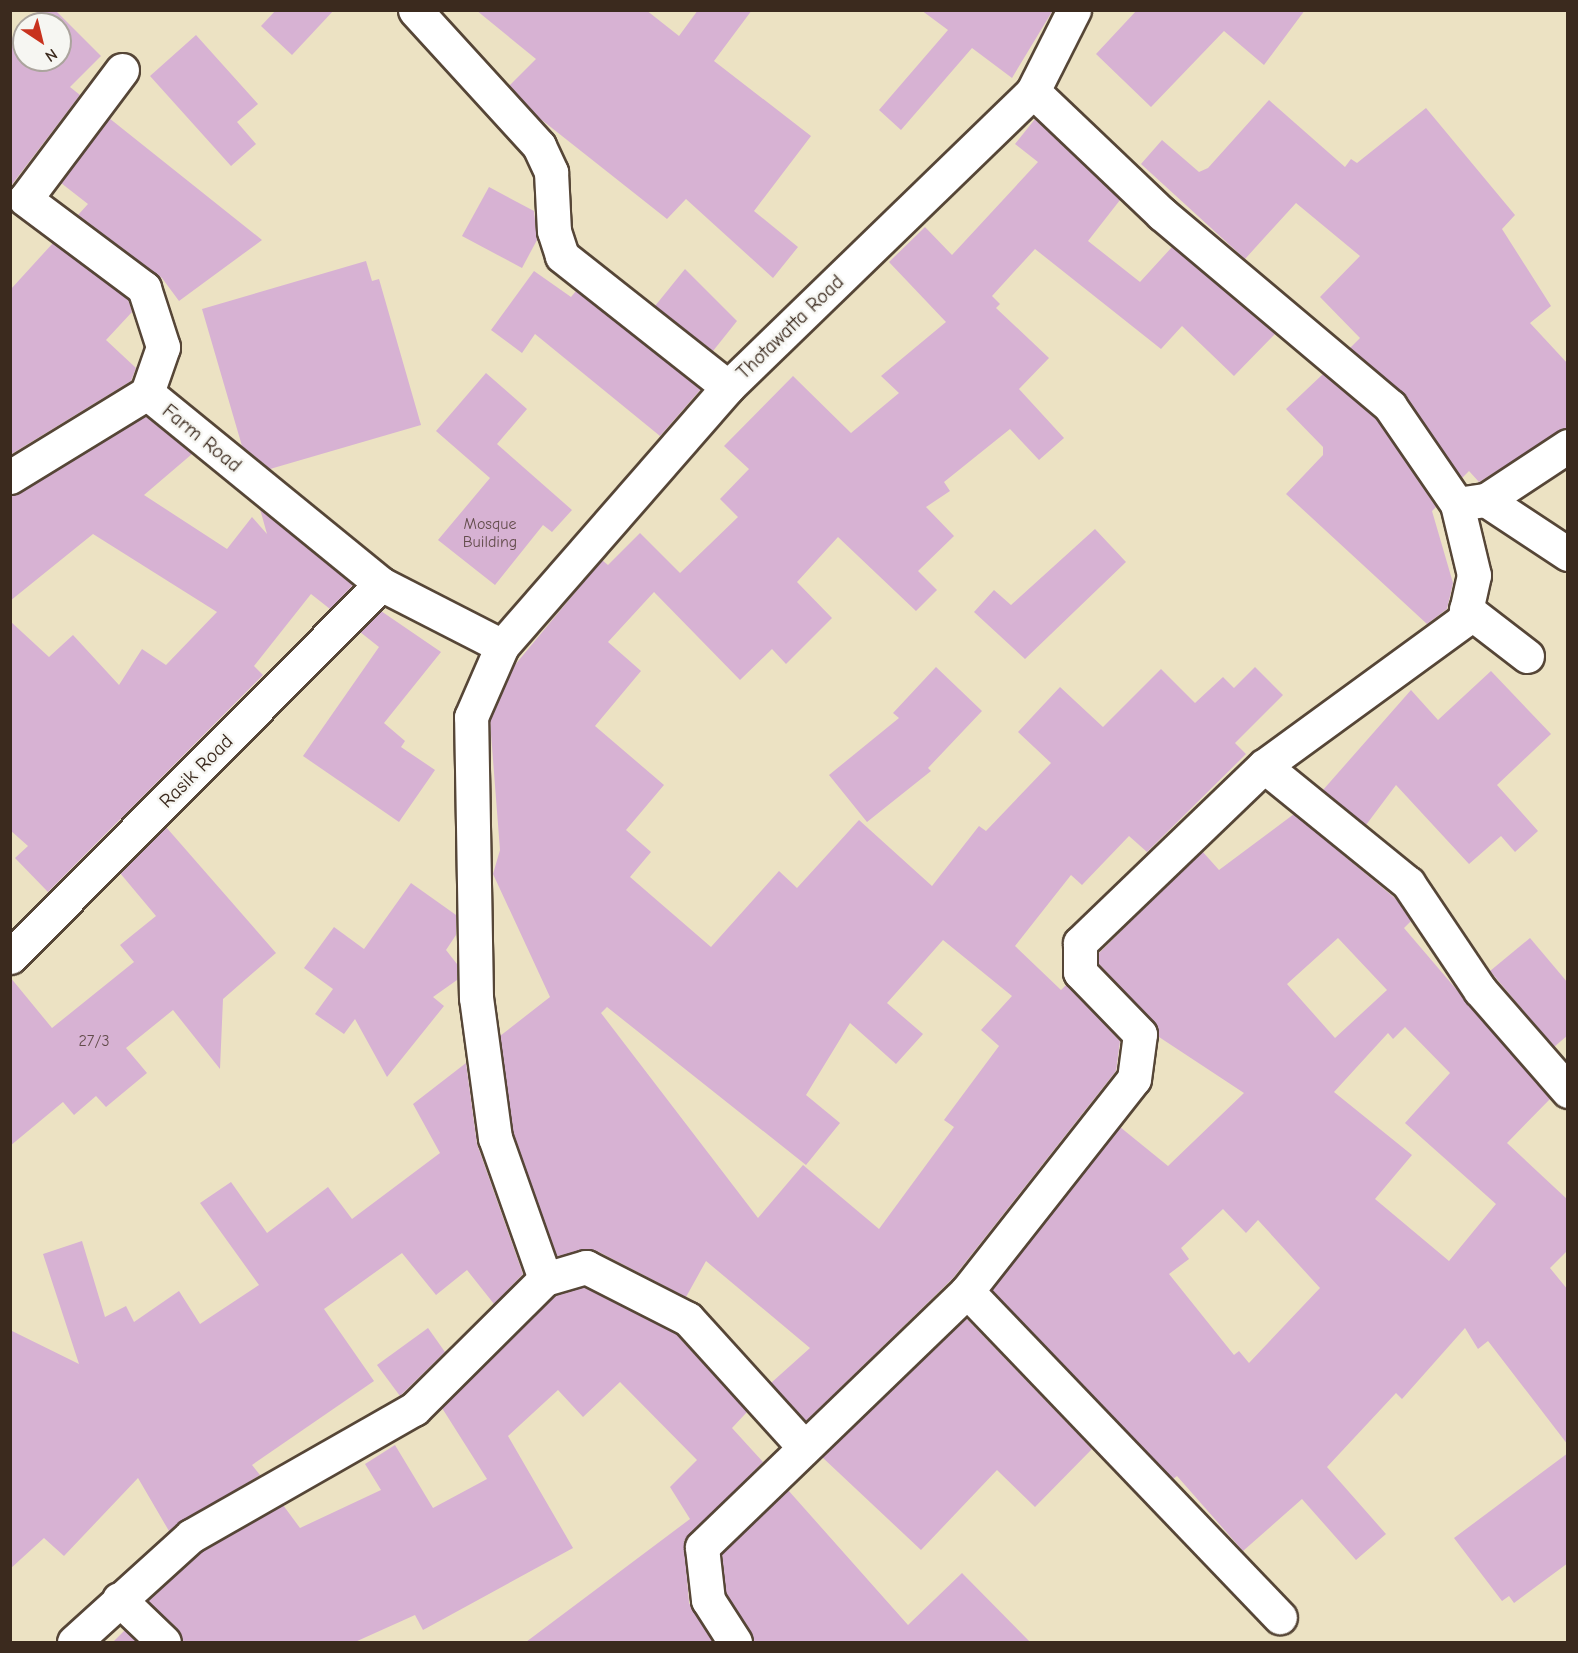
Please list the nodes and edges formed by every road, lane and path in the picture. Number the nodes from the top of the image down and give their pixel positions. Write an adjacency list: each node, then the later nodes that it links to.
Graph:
1 (415, 10): 5 (street)
2 (1074, 10): 4 (street, Thotawatta Road)
3 (122, 70): 6 (street)
4 (1033, 91): 5 (street, Thotawatta Road); 9 (street)
5 (728, 387): 13 (street, Thotawatta Road)
6 (147, 393): 8 (street, Farm Road); 11 (street, Farm Road)
7 (1568, 446): 9 (street)
8 (10, 477)
9 (1472, 502): 10 (street); 12 (street)
10 (1568, 554)
11 (381, 585): 13 (street, Farm Road); 16 (street, Rasik Road)
12 (1466, 609): 14 (street); 15 (street)
13 (502, 646): 18 (street, Thotawatta Road)
14 (1527, 656)
15 (1264, 766): 17 (street); 19 (street)
16 (16, 943)
17 (1568, 1091)
18 (545, 1279): 20 (street); 21 (street)
19 (967, 1291): 20 (street); 22 (street)
20 (804, 1447): 25 (street)
21 (118, 1599): 23 (street); 24 (street)
22 (1280, 1617)
23 (74, 1642)
24 (164, 1642)
25 (735, 1642)

